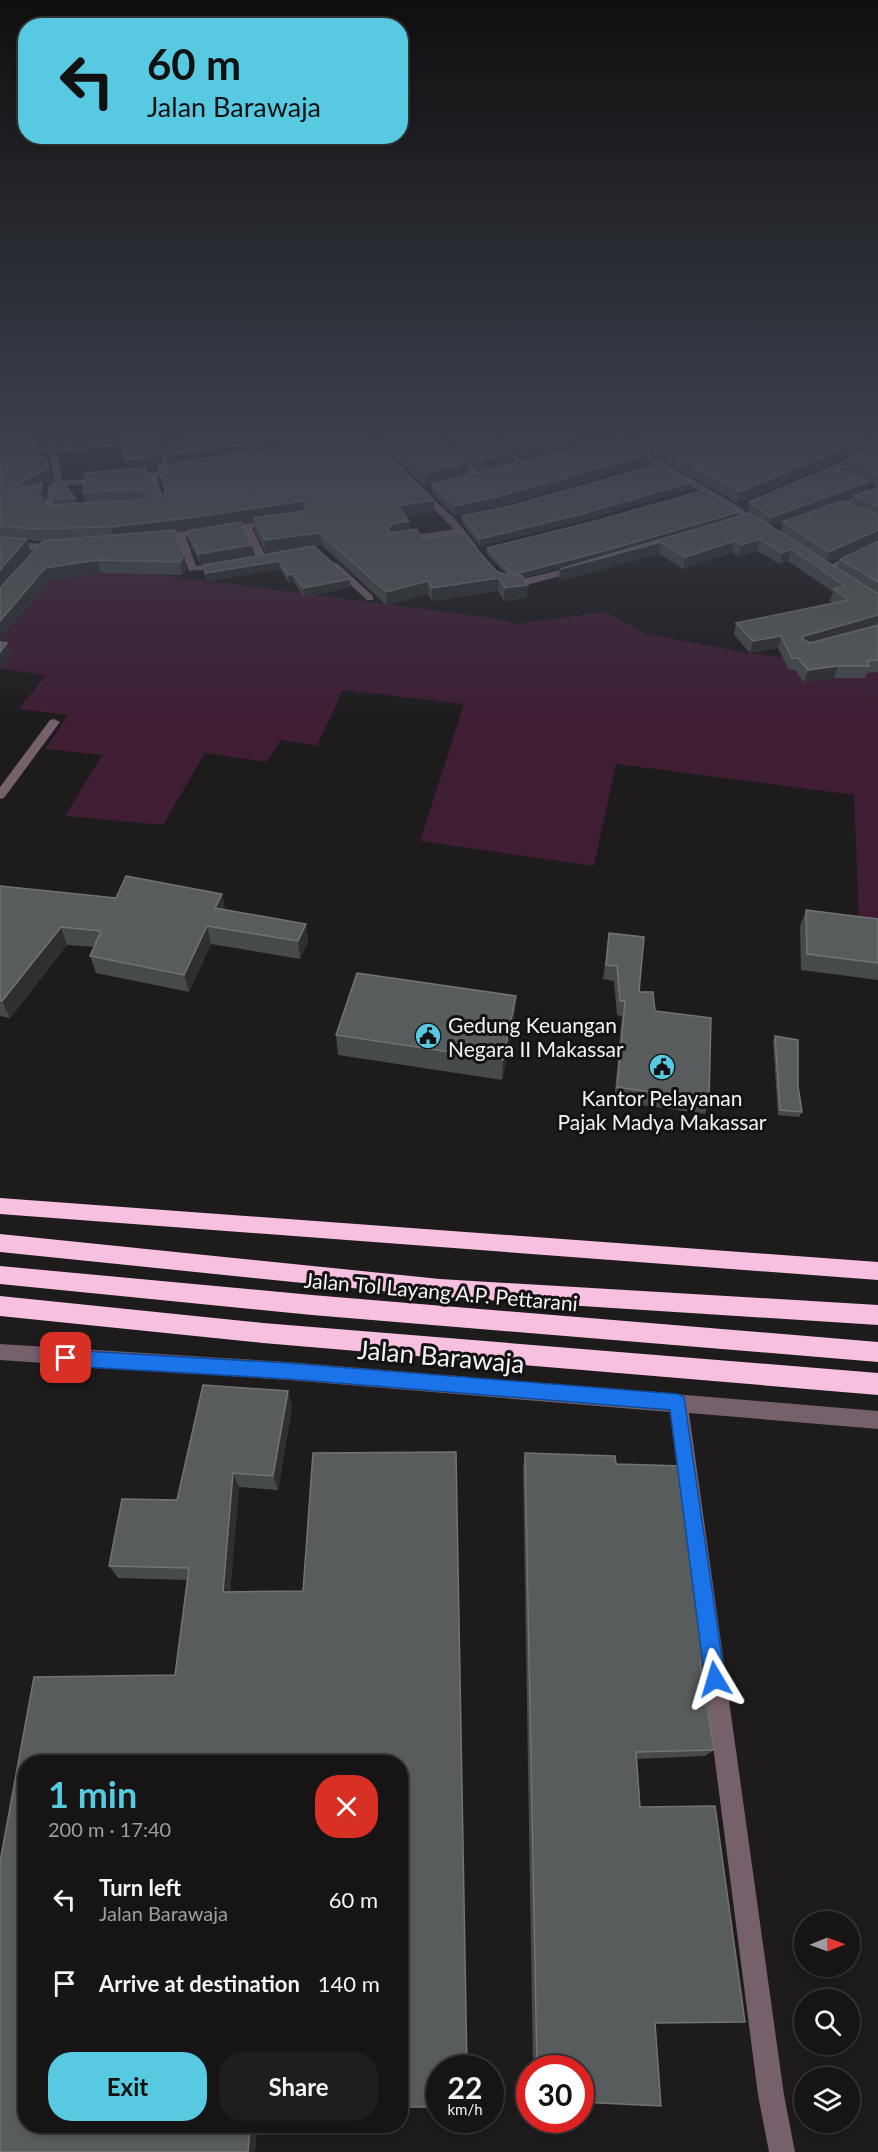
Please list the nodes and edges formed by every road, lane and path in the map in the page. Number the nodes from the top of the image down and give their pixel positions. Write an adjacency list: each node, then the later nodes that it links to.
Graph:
1 (238, 528): 7 (street)
2 (248, 528): 18 (street)
3 (456, 528): 5 (street)
4 (758, 528): 6 (street)
5 (458, 531): 9 (street); 14 (street)
6 (768, 533)
7 (181, 537): 8 (street); 21 (street)
8 (152, 538)
9 (395, 541)
10 (0, 544): 13 (street)
11 (878, 544): 20 (street)
12 (64, 546): 13 (street)
13 (42, 548): 15 (street)
14 (488, 549)
15 (35, 556)
16 (324, 556): 24 (street)
17 (273, 557): 18 (street)
18 (262, 559): 19 (street)
19 (251, 561)
20 (817, 563)
21 (230, 564)
22 (585, 566): 23 (street)
23 (500, 579)
24 (370, 598)
25 (54, 722): 26 (street)
26 (0, 795)
27 (0, 1206): 29 (highway)
28 (0, 1243): 32 (highway, Jalan Tol Layang A.P. Pettarani)
29 (878, 1271)
30 (0, 1275): 34 (highway, Jalan Tol Layang A.P. Pettarani)
31 (0, 1306): 35 (highway)
32 (878, 1315)
33 (0, 1352): 36 (street, Jalan Barawaja)
34 (878, 1352)
35 (878, 1384)
36 (678, 1402): 37 (street, Jalan Barawaja); 38 (street)
37 (878, 1420)
38 (782, 2152)

